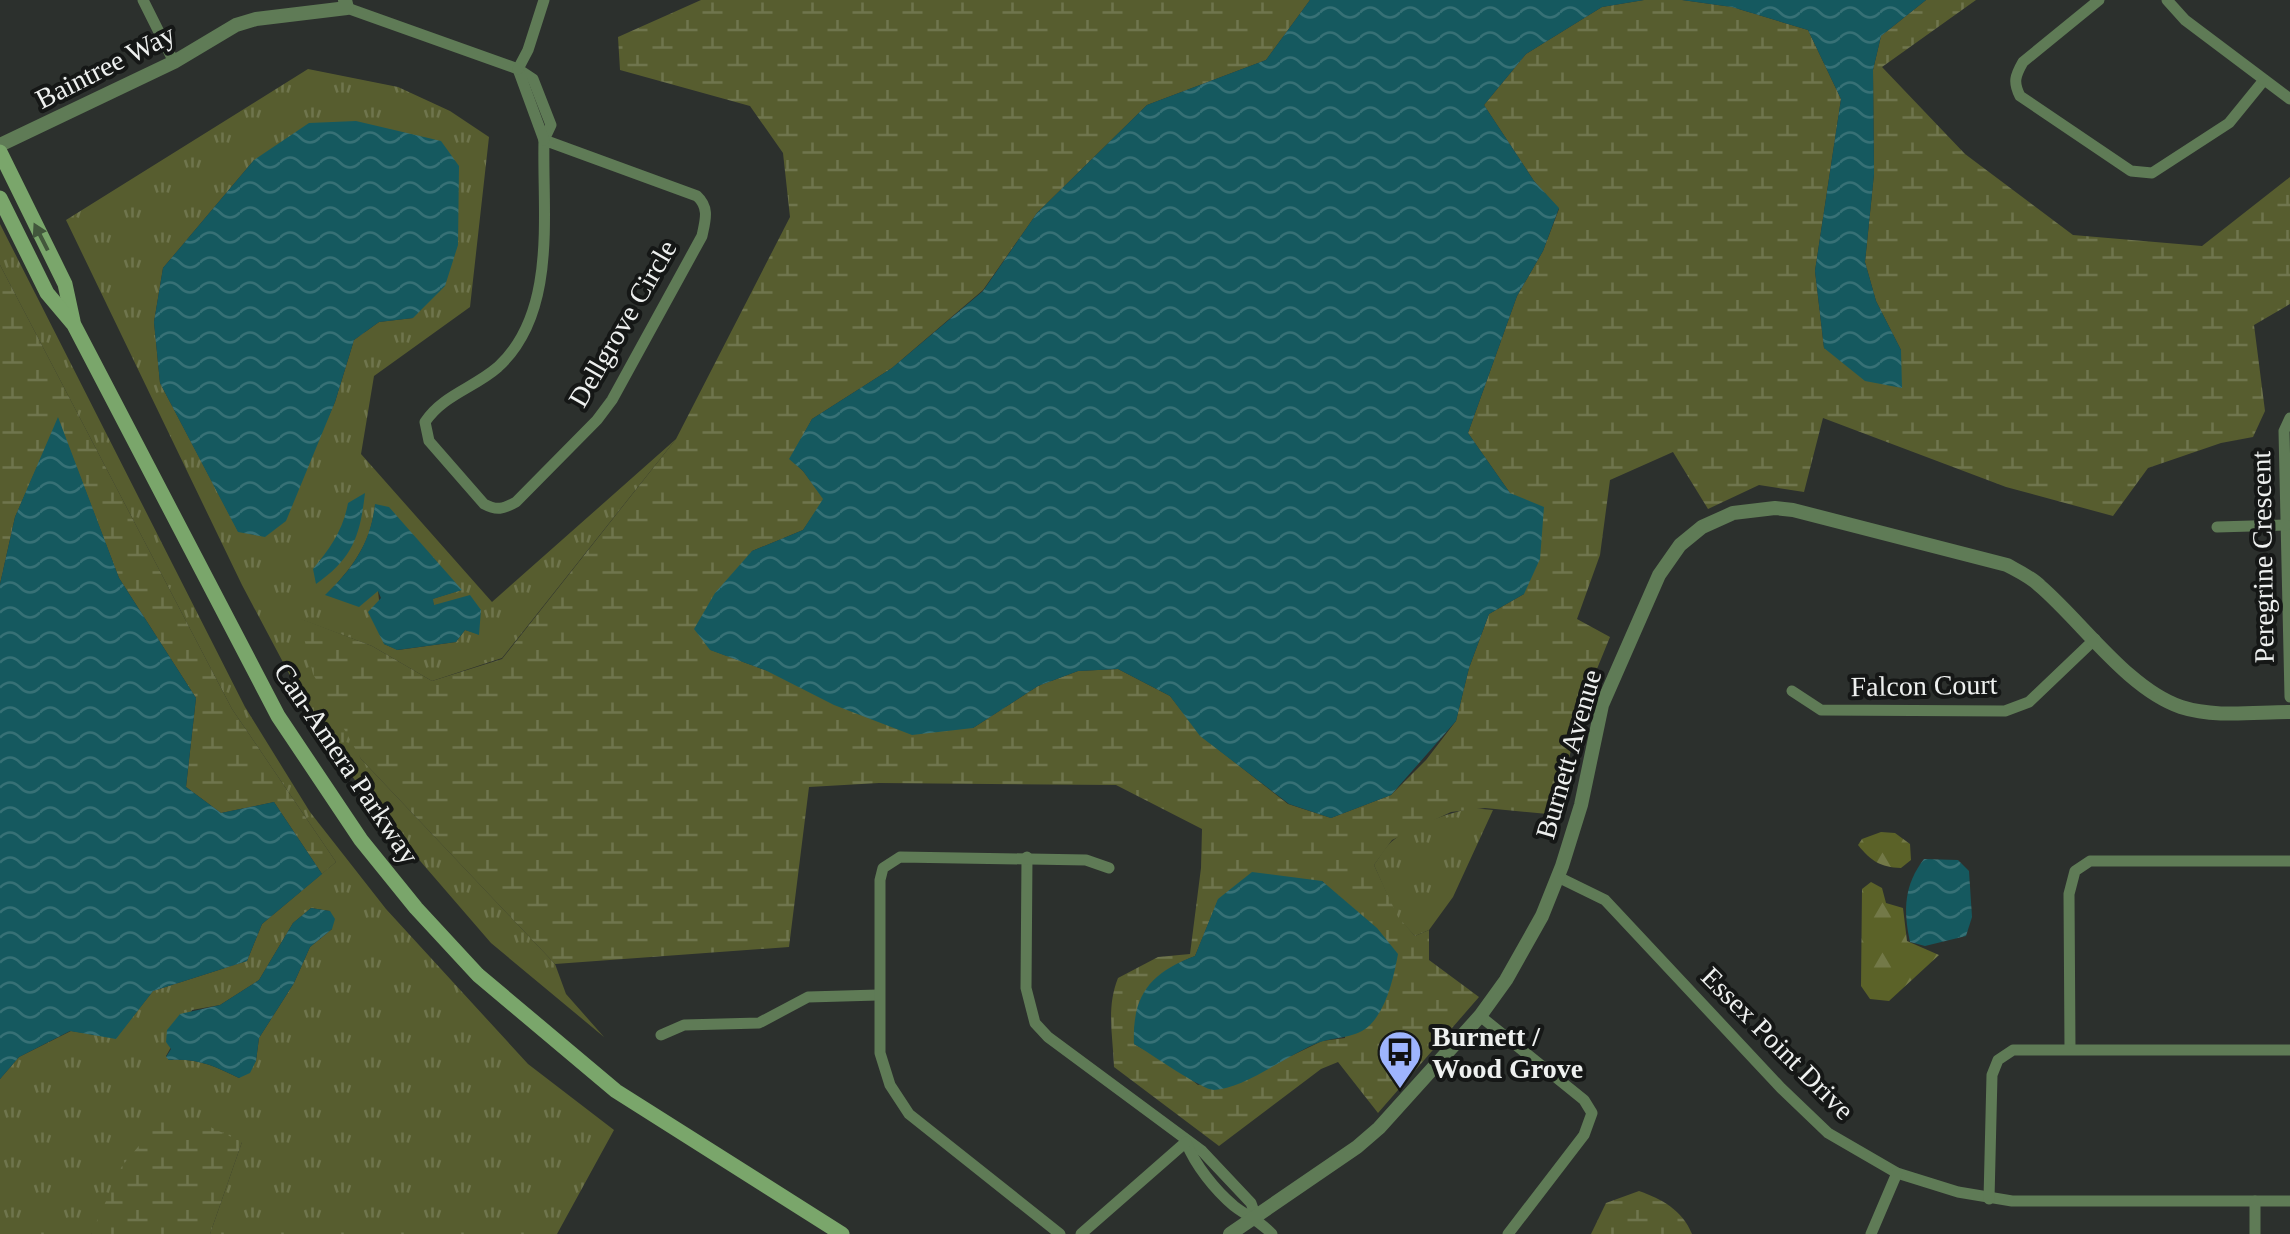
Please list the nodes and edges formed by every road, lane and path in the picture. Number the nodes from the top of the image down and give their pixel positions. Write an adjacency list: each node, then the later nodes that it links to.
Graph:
1 (143, 0): 6 (street)
2 (544, 0): 7 (street)
3 (2099, 0): 8 (street)
4 (2167, 0): 8 (street)
5 (346, 4): 6 (street, Baintree Way); 7 (street, Baintree Way)
6 (174, 62): 11 (street, Baintree Way)
7 (518, 69): 10 (street, Dellgrove Circle)
8 (2264, 80): 9 (street)
9 (2290, 98)
10 (544, 140): 10 (street, Dellgrove Circle)
11 (0, 149): 13 (main road, Can-Amera Parkway, one-way to 11)
12 (0, 198): 13 (main road, Can-Amera Parkway)
13 (74, 325): 36 (main road, Can-Amera Parkway)
14 (2290, 418): 15 (street, Peregrine Crescent)
15 (2286, 526): 16 (street); 19 (street, Peregrine Crescent)
16 (2217, 528)
17 (2095, 639): 18 (street, Falcon Court); 20 (street, Burnett Avenue); 24 (street, Burnett Avenue)
18 (1792, 690)
19 (2290, 697)
20 (2290, 712)
21 (1028, 856): 23 (street); 25 (street); 30 (street)
22 (2290, 862): 28 (street)
23 (1109, 868)
24 (1558, 877): 26 (street, Burnett Avenue); 31 (street, Essex Point Drive)
25 (878, 995): 27 (street); 37 (street)
26 (1480, 1016): 35 (street, Burnett Avenue); 41 (street)
27 (662, 1035)
28 (2070, 1049): 29 (street); 32 (street)
29 (2290, 1050)
30 (1186, 1142): 35 (street); 38 (street)
31 (1897, 1173): 32 (street, Essex Point Drive); 42 (street)
32 (1989, 1199): 33 (street, Essex Point Drive)
33 (2255, 1201): 34 (street, Essex Point Drive); 43 (street)
34 (2290, 1201)
35 (1256, 1217): 39 (street, Burnett Avenue); 40 (street)
36 (842, 1234)
37 (1060, 1234)
38 (1081, 1234)
39 (1230, 1234)
40 (1272, 1234)
41 (1508, 1234)
42 (1870, 1234)
43 (2255, 1234)

